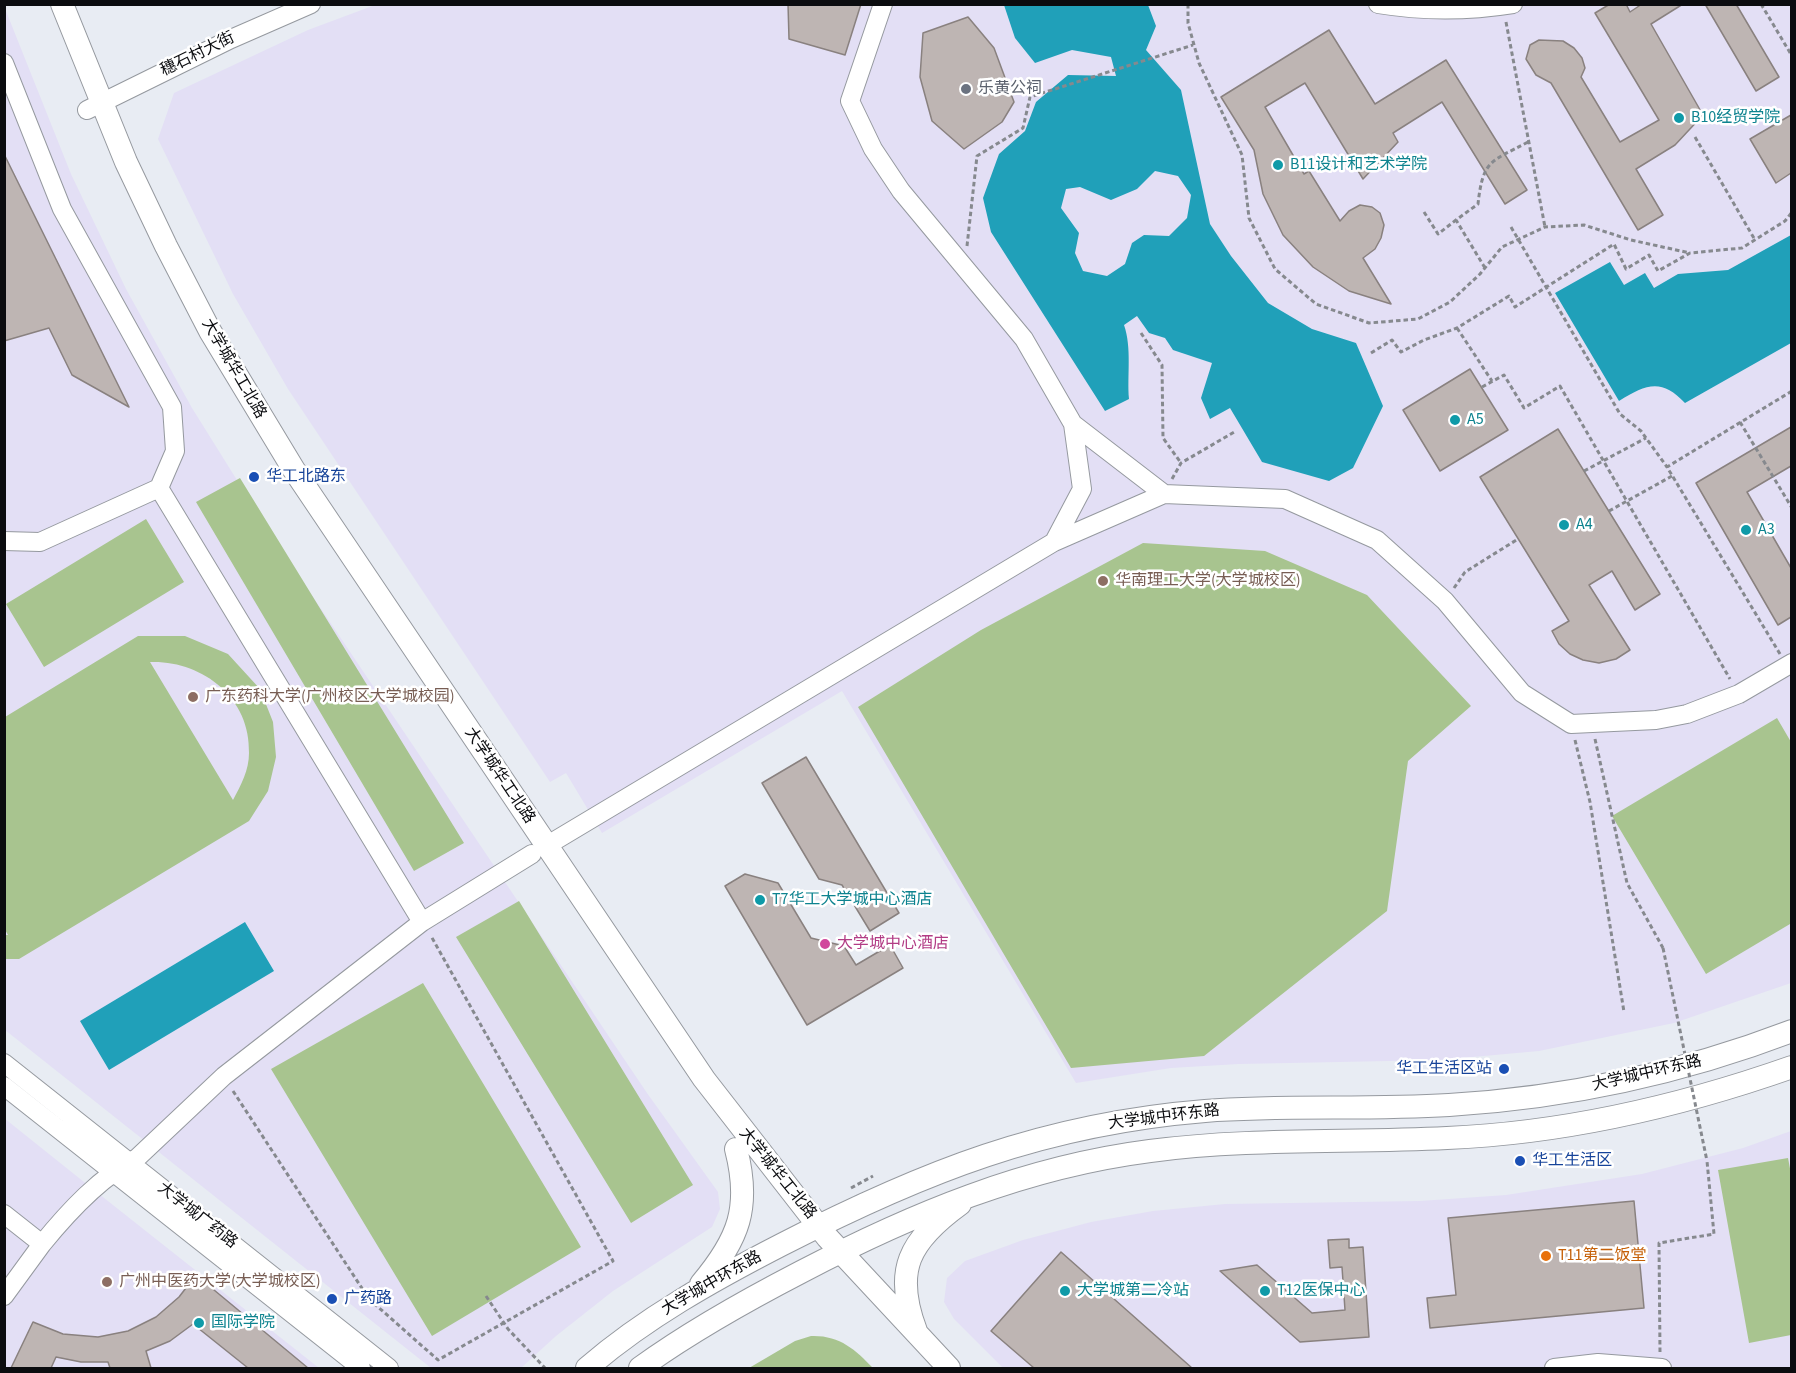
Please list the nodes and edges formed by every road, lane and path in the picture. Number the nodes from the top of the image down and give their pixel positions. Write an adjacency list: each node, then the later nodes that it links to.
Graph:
1 (45, 4): 12 (main road, 大学城华工北路)
2 (62, 4): 12 (main road, 大学城华工北路)
3 (311, 4): 12 (street, 穗石村大街)
4 (883, 4): 23 (street)
5 (1188, 4): 9 (path)
6 (1378, 4): 8 (street)
7 (1761, 4): 10 (path)
8 (1509, 12): 14 (path)
9 (1194, 45): 23 (path); 24 (path)
10 (1791, 56)
11 (4, 63): 40 (street)
12 (94, 106): 52 (main road, 大学城华工北路)
13 (1695, 137): 21 (path)
14 (1528, 142): 17 (path); 18 (path)
15 (1424, 212): 17 (path)
16 (1791, 212): 21 (path)
17 (1456, 220): 24 (path)
18 (1545, 226): 20 (path); 22 (path)
19 (1511, 227): 20 (path)
20 (1517, 239): 24 (path); 25 (path)
21 (1755, 240): 22 (path)
22 (1690, 253): 25 (path)
23 (965, 268): 33 (street)
24 (1485, 268)
25 (1544, 288): 26 (path); 35 (path)
26 (1456, 328): 28 (path); 29 (path)
27 (1141, 333): 36 (path)
28 (1371, 353)
29 (1492, 381): 30 (path); 49 (path)
30 (1482, 387)
31 (1791, 392): 32 (path)
32 (1740, 422): 37 (path); 42 (path)
33 (1073, 424): 41 (street); 46 (street)
34 (1236, 431): 36 (path)
35 (1646, 438): 37 (path); 38 (path, bridge)
36 (1181, 463): 41 (path)
37 (1667, 467): 39 (path)
38 (1584, 471)
39 (1672, 476): 43 (path, bridge); 48 (path)
40 (159, 488): 45 (street); 53 (street)
41 (1164, 494): 46 (street); 47 (street)
42 (1791, 508)
43 (1609, 511)
44 (1518, 539): 47 (path)
45 (4, 541)
46 (1054, 542): 52 (street)
47 (1445, 602): 51 (street)
48 (1788, 662): 49 (street)
49 (1739, 694): 50 (street)
50 (1592, 723): 51 (street); 79 (path, bridge)
51 (1571, 724): 54 (path)
52 (539, 850): 53 (street); 60 (main road, 大学城华工北路); 64 (main road, 大学城华工北路)
53 (423, 922): 58 (street); 58 (path)
54 (1624, 1012)
55 (1791, 1031): 64 (main road, 大学城中环东路)
56 (4, 1063): 72 (street, 大学城广药路)
57 (1791, 1067): 62 (main road, 大学城中环东路)
58 (224, 1076): 61 (street)
59 (4, 1086): 61 (street, 大学城广药路)
60 (736, 1149): 64 (main road, 大学城华工北路); 67 (main road)
61 (114, 1172): 65 (street); 71 (street, 大学城广药路)
62 (977, 1192): 66 (main road, 大学城中环东路); 70 (main road)
63 (4, 1214): 65 (street)
64 (811, 1229): 66 (main road, 大学城华工北路); 67 (main road, 大学城中环东路)
65 (42, 1244): 68 (street)
66 (833, 1255): 70 (main road, 大学城华工北路); 75 (main road, 大学城中环东路); 76 (main road, 大学城华工北路)
67 (692, 1294): 74 (main road, 大学城中环东路)
68 (4, 1296)
69 (486, 1296): 73 (path, bridge)
70 (919, 1338): 77 (main road, 大学城华工北路)
71 (361, 1368)
72 (389, 1368)
73 (545, 1368)
74 (588, 1368)
75 (640, 1368)
76 (928, 1368)
77 (949, 1368)
78 (1554, 1368): 79 (street)
79 (1662, 1368)

